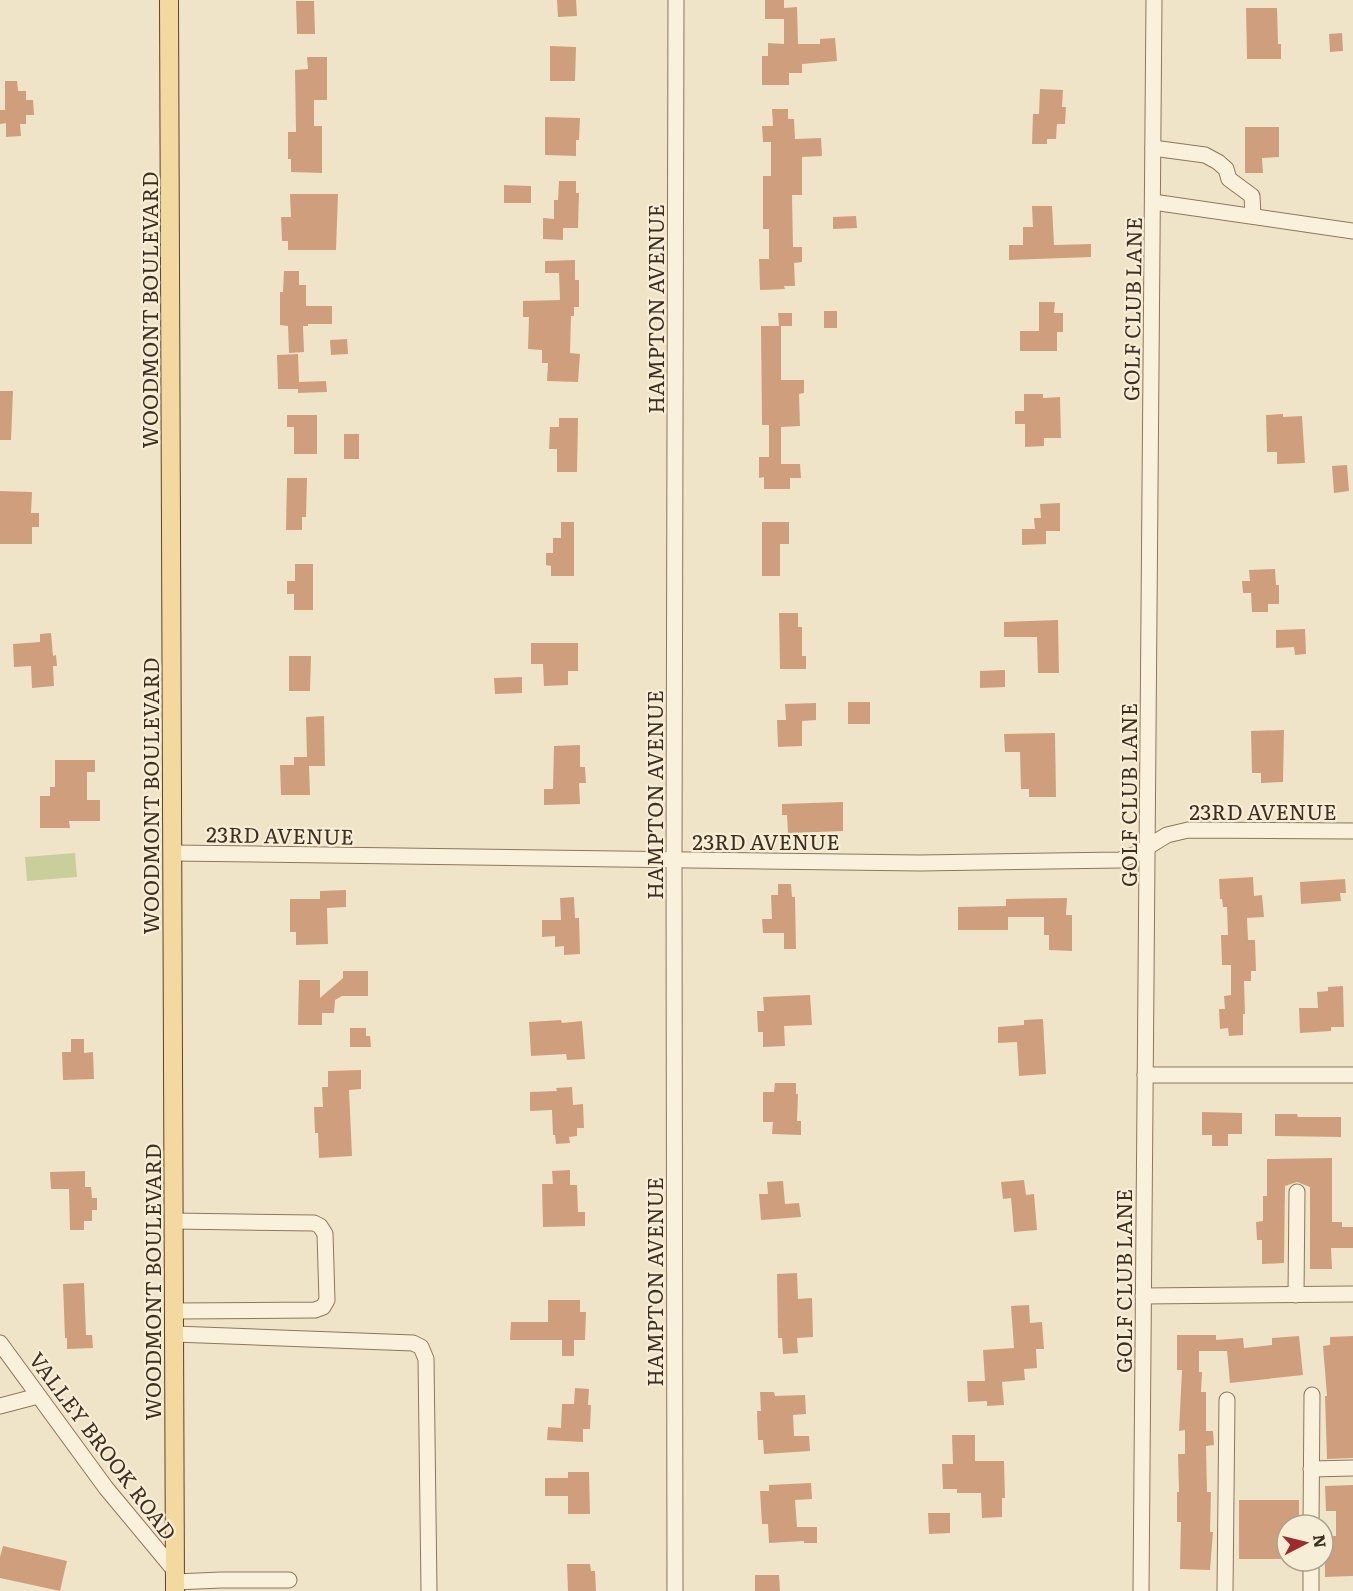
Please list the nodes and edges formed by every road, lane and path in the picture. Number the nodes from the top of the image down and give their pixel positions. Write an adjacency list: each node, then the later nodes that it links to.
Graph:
1 (169, 0): 10 (main road, WOODMONT BOULEVARD)
2 (676, 0): 11 (street, HAMPTON AVENUE)
3 (1154, 0): 4 (street, GOLF CLUB LANE)
4 (1153, 148): 5 (street, GOLF CLUB LANE); 6 (street)
5 (1153, 202): 6 (street); 9 (street, GOLF CLUB LANE)
6 (1254, 216): 7 (street)
7 (1353, 231)
8 (1353, 831): 9 (street, 23RD AVENUE)
9 (1149, 846): 11 (street, 23RD AVENUE); 12 (street, GOLF CLUB LANE)
10 (172, 853): 11 (street, 23RD AVENUE); 15 (main road, WOODMONT BOULEVARD)
11 (674, 861): 34 (street, HAMPTON AVENUE)
12 (1145, 1075): 13 (street); 18 (street, GOLF CLUB LANE)
13 (1353, 1075)
14 (1298, 1192): 17 (street)
15 (174, 1221): 19 (main road, WOODMONT BOULEVARD); 19 (street)
16 (1353, 1294): 17 (street)
17 (1296, 1295): 18 (street)
18 (1143, 1296): 35 (street, GOLF CLUB LANE)
19 (174, 1311): 20 (main road, WOODMONT BOULEVARD)
20 (174, 1334): 31 (main road, WOODMONT BOULEVARD); 33 (street)
21 (0, 1343): 23 (street, VALLEY BROOK ROAD)
22 (1312, 1395): 27 (street)
23 (38, 1396): 25 (street); 31 (street, VALLEY BROOK ROAD)
24 (1227, 1400): 36 (street)
25 (0, 1406)
26 (1353, 1468): 27 (street)
27 (1311, 1469): 28 (street)
28 (1311, 1513)
29 (1311, 1573): 37 (street)
30 (288, 1580): 32 (street)
31 (175, 1581): 32 (street)
32 (259, 1586)
33 (429, 1591)
34 (675, 1591)
35 (1141, 1591)
36 (1225, 1591)
37 (1311, 1591)

